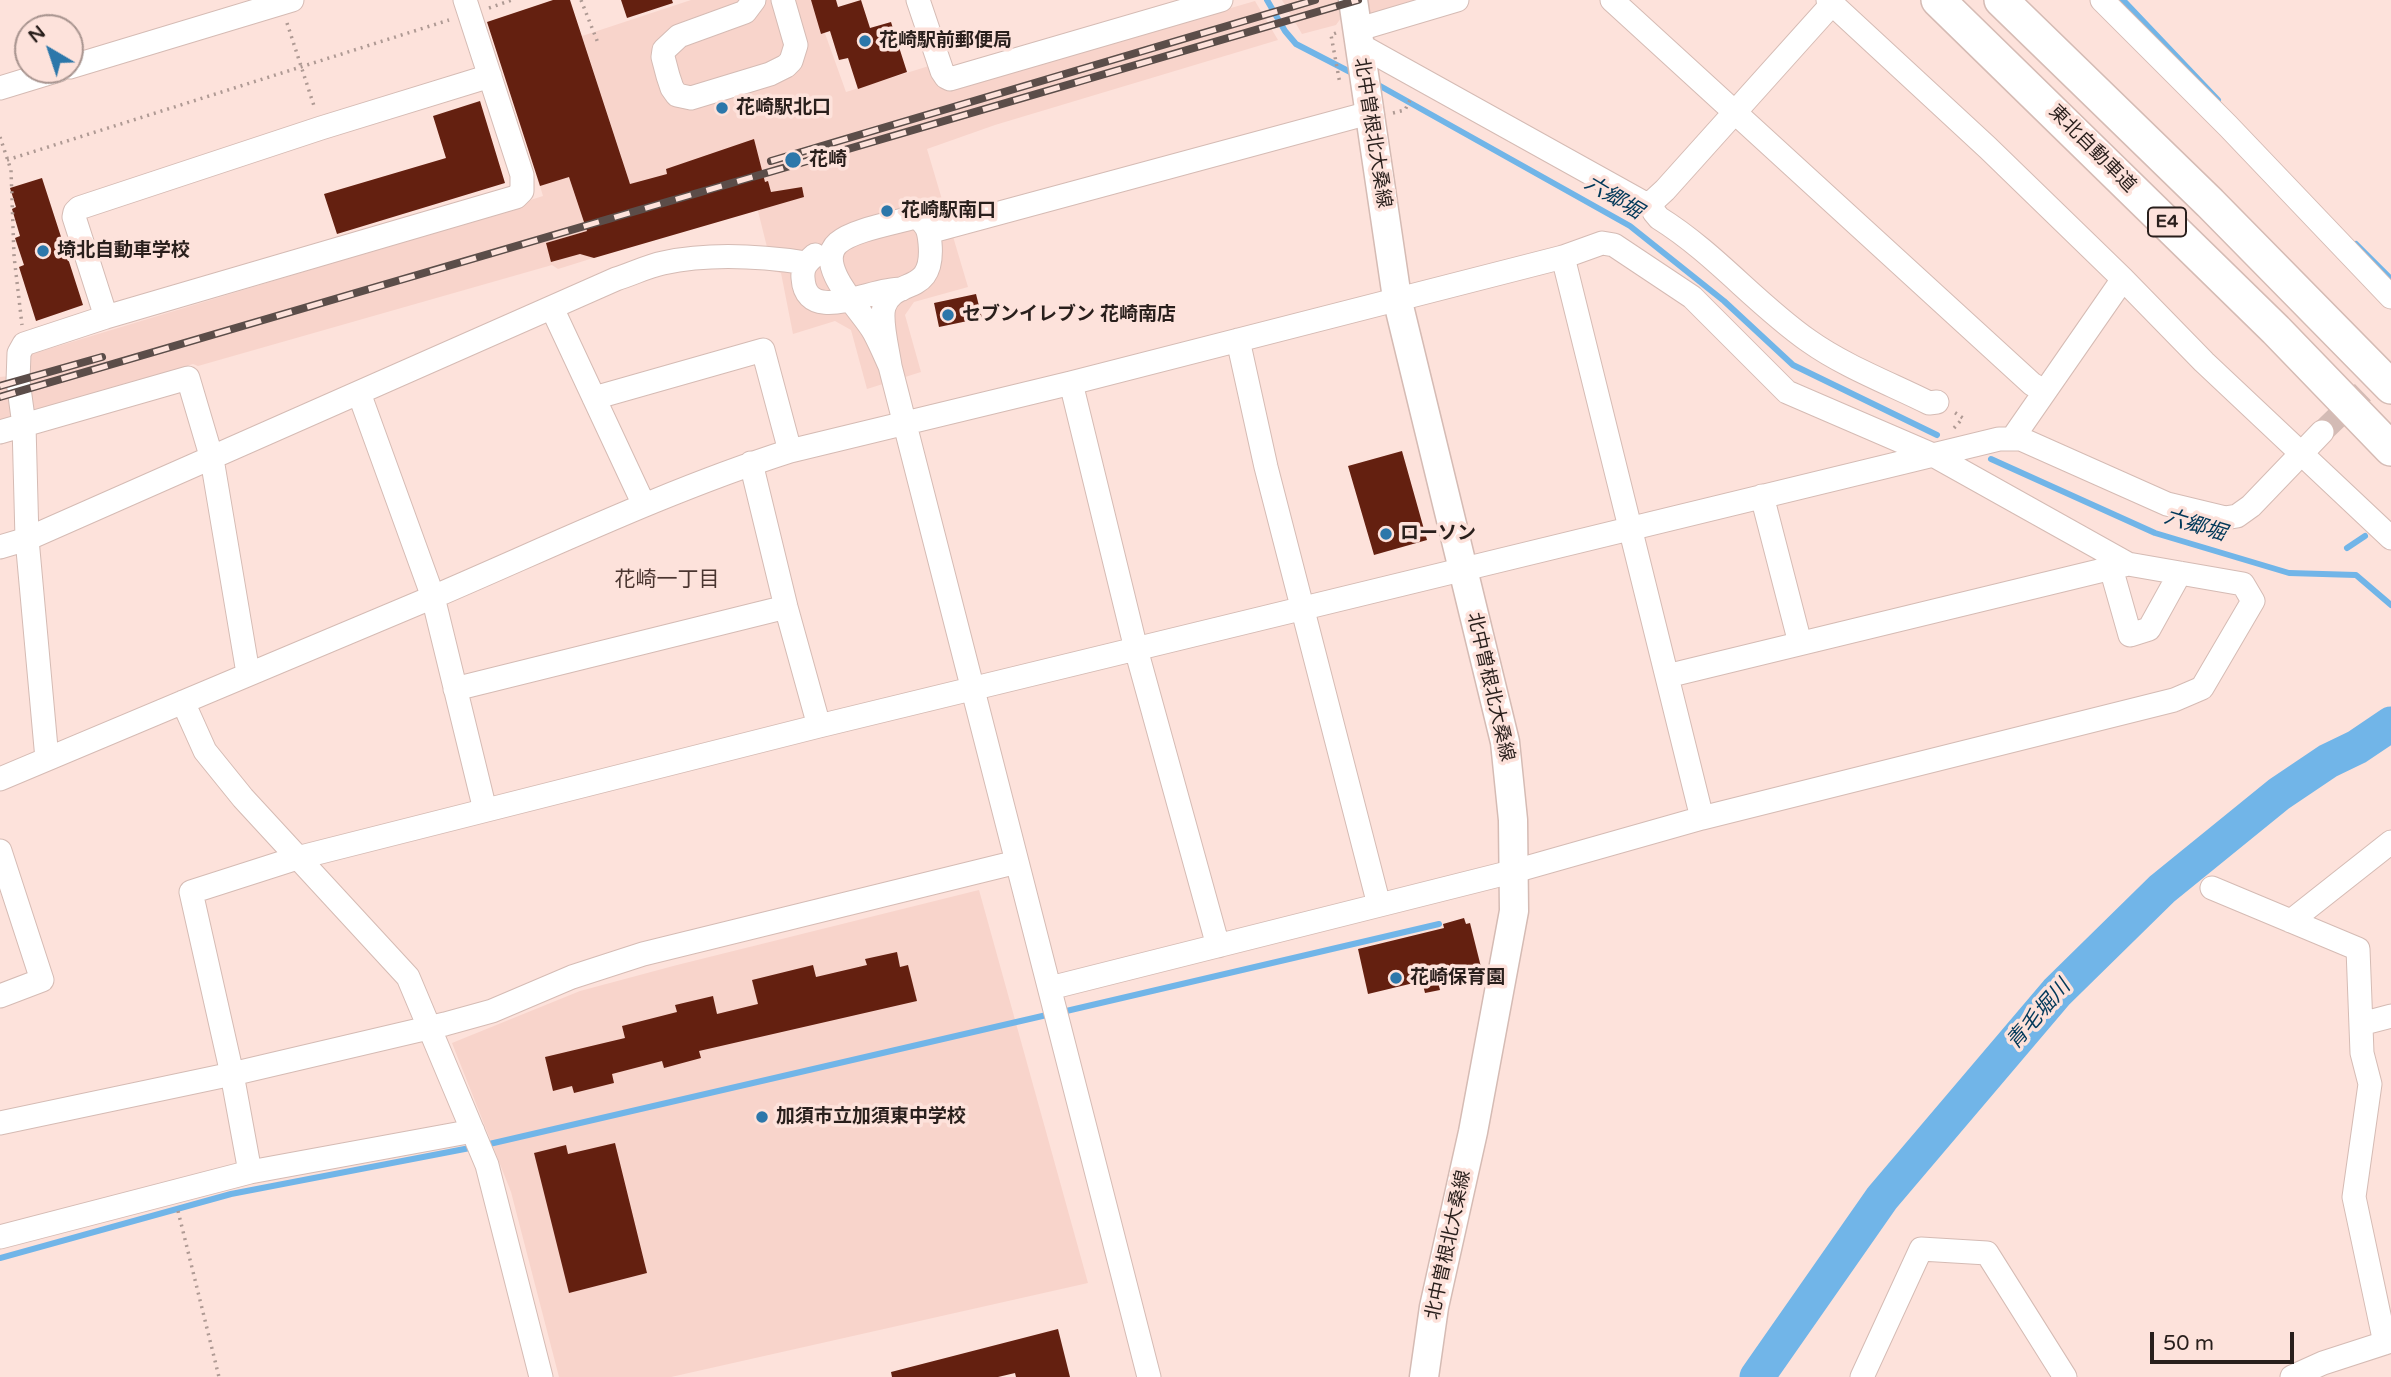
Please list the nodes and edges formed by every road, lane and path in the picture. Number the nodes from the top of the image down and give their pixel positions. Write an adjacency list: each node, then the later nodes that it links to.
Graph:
1 (512, 0): 14 (path)
2 (581, 0): 16 (path)
3 (754, 0): 4 (street)
4 (783, 0)
5 (918, 0): 6 (street)
6 (1221, 0)
7 (1353, 0): 17 (main road, 北中曽根北大桑線)
8 (1457, 0): 17 (street)
9 (1612, 0): 24 (street)
10 (1938, 0): 54 (highway, 東北自動車道 / E4)
11 (2001, 0): 44 (highway, E4)
12 (2102, 0): 35 (street)
13 (1830, 2): 24 (street); 33 (street)
14 (468, 9): 19 (path); 20 (street)
15 (289, 11): 18 (street); 19 (path)
16 (598, 43)
17 (1352, 45): 22 (main road, 北中曽根北大桑線); 22 (path); 28 (street)
18 (84, 63)
19 (302, 66): 25 (path); 27 (path)
20 (490, 76): 39 (street); 39 (street)
21 (1415, 91): 23 (path)
22 (1359, 99): 29 (street); 36 (main road, 北中曽根北大桑線)
23 (1405, 110)
24 (1734, 113): 28 (street); 45 (street)
25 (317, 118)
26 (0, 137): 27 (path)
27 (7, 160): 40 (path)
28 (1652, 202): 48 (street)
29 (929, 232): 30 (street); 34 (street)
30 (836, 244): 32 (street); 37 (street)
31 (1563, 257): 36 (street); 57 (street); 62 (street)
32 (806, 263): 37 (street); 38 (street)
33 (2123, 279): 45 (street); 56 (street)
34 (902, 289): 37 (street); 42 (street)
35 (2391, 297)
36 (1397, 298): 41 (street); 67 (main road, 北中曽根北大桑線)
37 (850, 299): 42 (street)
38 (552, 308): 46 (street); 47 (street)
39 (106, 317): 50 (street)
40 (23, 333)
41 (1238, 340): 43 (street); 71 (street)
42 (890, 366): 49 (street)
43 (1071, 383): 49 (street); 73 (street)
44 (2391, 387)
45 (2044, 391): 53 (street)
46 (359, 393): 58 (street); 69 (street)
47 (594, 398): 55 (street); 61 (street)
48 (1937, 402)
49 (905, 423): 55 (street); 76 (street)
50 (24, 425): 51 (street); 58 (street); 64 (street)
51 (0, 432)
52 (2322, 432): 56 (street)
53 (2012, 439): 56 (street); 57 (street)
54 (2391, 449)
55 (790, 450): 59 (street)
56 (2300, 453): 63 (street)
57 (1933, 455): 60 (street); 66 (street)
58 (212, 458): 64 (street); 74 (street)
59 (751, 463): 61 (street); 70 (street)
60 (1762, 496): 62 (street); 72 (street)
61 (644, 505): 69 (street)
62 (1631, 529): 67 (street); 75 (street)
63 (2391, 538)
64 (27, 539): 65 (street); 80 (street)
65 (0, 547)
66 (2119, 566): 68 (street); 68 (street); 72 (street)
67 (1463, 570): 71 (street); 88 (main road, 北中曽根北大桑線)
68 (2180, 573): 83 (street)
69 (433, 597): 74 (street); 77 (street)
70 (786, 607): 77 (street); 79 (street)
71 (1304, 608): 73 (street); 90 (street)
72 (1800, 643): 75 (street)
73 (1136, 649): 76 (street); 92 (street)
74 (248, 673): 78 (street)
75 (1667, 676): 83 (street)
76 (972, 688): 79 (street); 87 (street)
77 (455, 689): 82 (street)
78 (183, 702): 80 (street); 86 (street)
79 (819, 726): 82 (street)
80 (47, 759): 81 (street)
81 (0, 779)
82 (485, 810): 86 (street)
83 (1702, 818): 88 (street)
84 (2391, 842): 91 (street)
85 (0, 851): 94 (street)
86 (297, 858): 97 (street); 98 (street)
87 (1017, 862): 93 (street); 97 (street)
88 (1515, 871): 90 (street); 108 (main road, 北中曽根北大桑線)
89 (2212, 888): 91 (street)
90 (1379, 905): 92 (street)
91 (2291, 921): 96 (street)
92 (1218, 946): 93 (street)
93 (1050, 988): 107 (street)
94 (0, 996)
95 (2391, 1016): 96 (street)
96 (2361, 1024): 104 (street)
97 (429, 1028): 98 (street); 100 (street)
98 (232, 1074): 99 (street); 101 (street)
99 (0, 1124)
100 (473, 1131): 101 (street); 106 (street)
101 (250, 1172): 102 (street)
102 (173, 1192): 103 (street); 105 (path)
103 (0, 1237)
104 (2388, 1342): 111 (street)
105 (219, 1377)
106 (541, 1377)
107 (1149, 1377)
108 (1424, 1377)
109 (1862, 1377): 110 (street)
110 (2065, 1377)
111 (2292, 1377)

